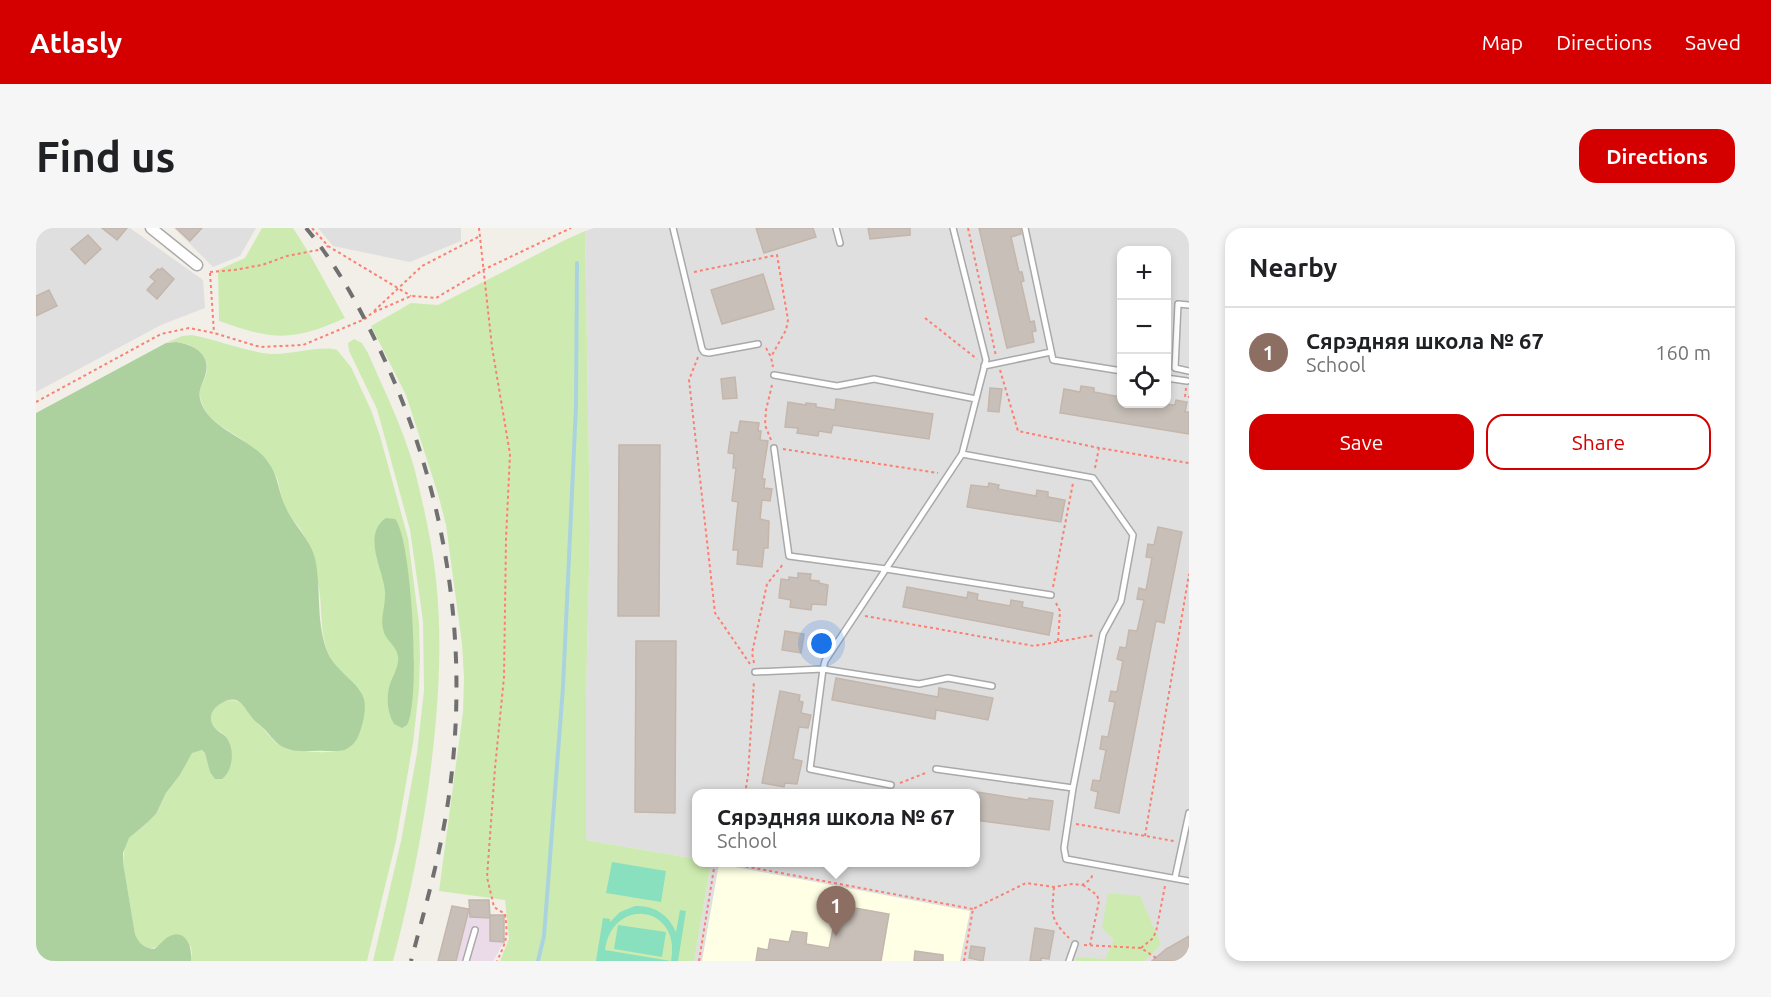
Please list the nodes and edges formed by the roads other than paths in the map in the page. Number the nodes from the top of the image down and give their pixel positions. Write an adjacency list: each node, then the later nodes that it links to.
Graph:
1 (151, 228): 7 (street)
2 (673, 228): 9 (lane)
3 (837, 228): 6 (lane)
4 (953, 228): 11 (lane)
5 (1025, 228): 10 (lane)
6 (840, 243)
7 (197, 265)
8 (1189, 305): 13 (lane)
9 (758, 344)
10 (1051, 352): 11 (lane); 12 (lane)
11 (984, 366): 17 (lane)
12 (1117, 370)
13 (1189, 371)
14 (774, 375): 17 (lane)
15 (1171, 379): 16 (lane)
16 (1187, 381)
17 (976, 399): 19 (lane)
18 (774, 448): 20 (lane)
19 (962, 454): 20 (lane); 27 (lane)
20 (886, 569): 21 (lane); 22 (lane)
21 (1051, 595)
22 (823, 669): 23 (lane); 24 (lane); 26 (lane)
23 (755, 672)
24 (992, 686)
25 (936, 769): 27 (lane)
26 (893, 785)
27 (1073, 788): 29 (lane)
28 (1189, 813): 29 (lane)
29 (1175, 878): 30 (lane)
30 (1189, 881)
31 (475, 930): 33 (lane)
32 (1075, 944): 34 (lane)
33 (466, 961)
34 (1069, 961)

